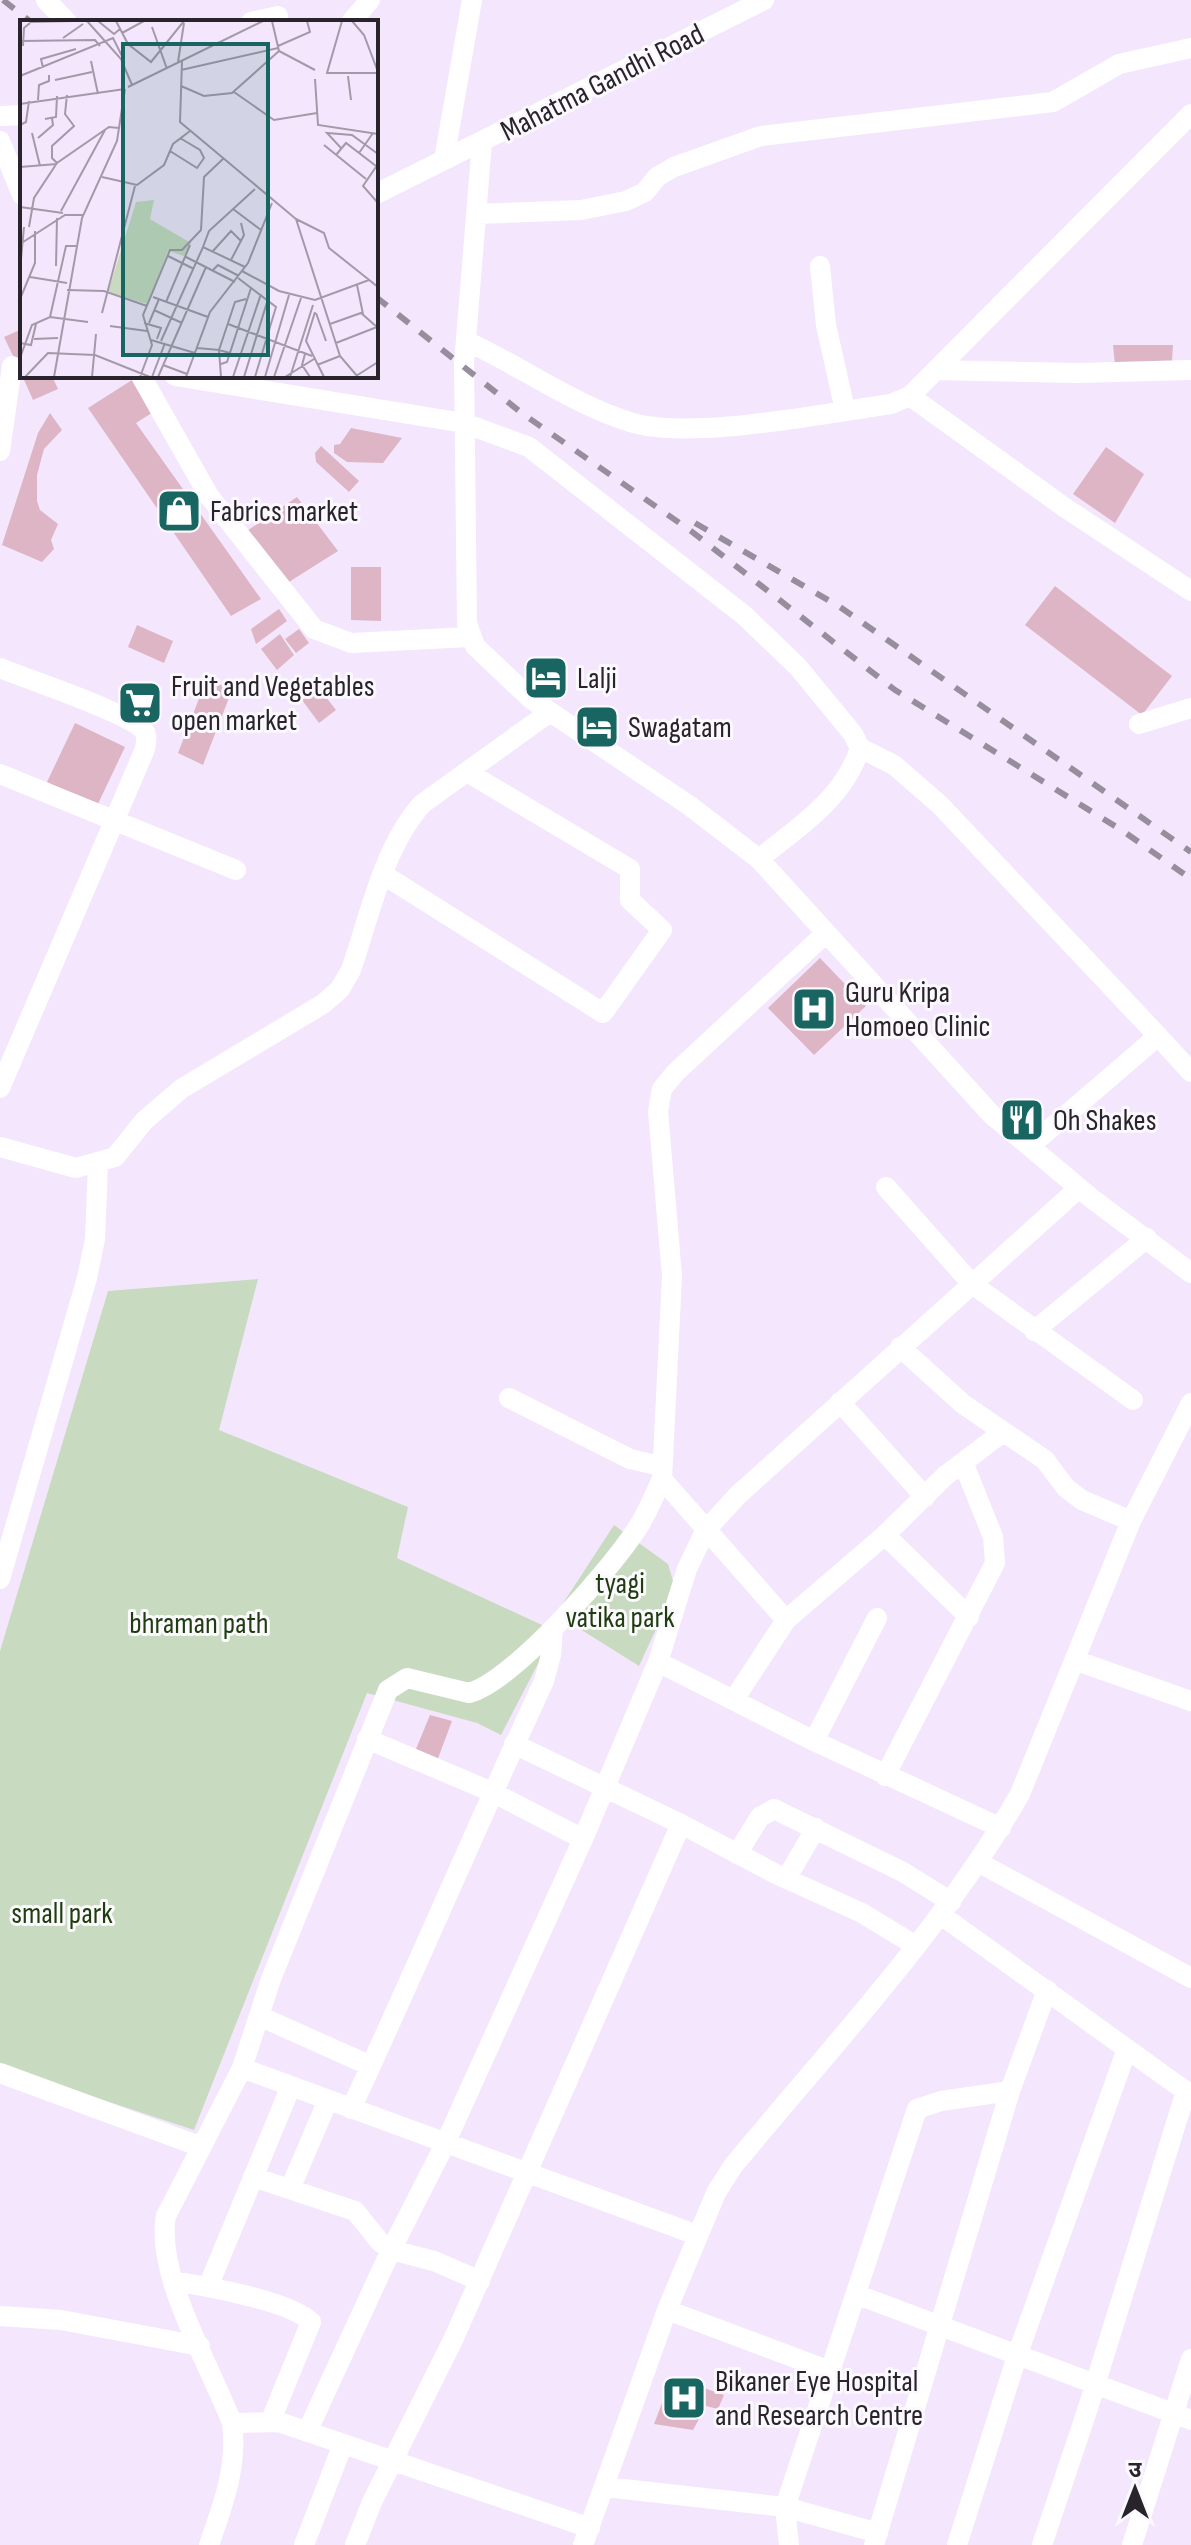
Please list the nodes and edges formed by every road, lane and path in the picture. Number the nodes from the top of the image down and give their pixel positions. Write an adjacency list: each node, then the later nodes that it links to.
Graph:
1 (46, 0): 6 (street)
2 (370, 0): 8 (street)
3 (472, 0): 15 (street)
4 (764, 0): 14 (street, Mahatma Gandhi Road)
5 (278, 13): 7 (street)
6 (65, 20)
7 (257, 20)
8 (353, 20)
9 (1191, 48): 18 (street)
10 (1191, 114): 23 (street)
11 (20, 115): 12 (street)
12 (0, 116)
13 (0, 141): 16 (street)
14 (482, 142): 15 (street, Mahatma Gandhi Road); 18 (street)
15 (444, 160): 17 (street, Mahatma Gandhi Road)
16 (20, 190)
17 (378, 193)
18 (476, 214): 20 (street)
19 (820, 266): 27 (street)
20 (466, 341): 27 (street); 28 (street)
21 (1190, 365): 23 (street)
22 (10, 366): 29 (street)
23 (936, 370): 26 (street)
24 (142, 378): 31 (street)
25 (187, 378): 28 (street)
26 (910, 396): 27 (street); 30 (street)
27 (845, 410)
28 (464, 423): 31 (street); 36 (street)
29 (0, 451)
30 (1191, 591)
31 (469, 637): 34 (street)
32 (0, 668): 39 (street)
33 (1191, 708): 35 (street)
34 (550, 712): 37 (street); 40 (street)
35 (1139, 724)
36 (860, 748): 40 (street); 44 (street)
37 (467, 772): 42 (street); 42 (street)
38 (0, 774): 39 (street)
39 (113, 823): 41 (street); 46 (street)
40 (759, 859): 43 (street)
41 (236, 870)
42 (384, 875): 49 (street)
43 (826, 933): 47 (street); 63 (street)
44 (1158, 1036): 45 (street); 47 (street)
45 (1191, 1072)
46 (0, 1088)
47 (1030, 1146): 51 (street)
48 (0, 1147): 49 (street)
49 (98, 1165): 68 (street)
50 (886, 1187): 54 (street)
51 (1079, 1188): 52 (street); 54 (street)
52 (1147, 1238): 53 (street); 55 (street)
53 (1191, 1273)
54 (972, 1284): 55 (street); 56 (street)
55 (1034, 1331): 58 (street)
56 (900, 1347): 59 (street); 61 (street)
57 (509, 1398): 63 (street)
58 (1133, 1400)
59 (840, 1402): 64 (street); 66 (street)
60 (1191, 1403): 65 (street)
61 (1003, 1432): 62 (street); 65 (street)
62 (963, 1462): 64 (street); 69 (street)
63 (662, 1472): 66 (street); 72 (street)
64 (925, 1497): 67 (street)
65 (1131, 1521): 73 (street)
66 (705, 1531): 71 (street); 74 (street)
67 (885, 1535): 69 (street); 71 (street)
68 (0, 1579)
69 (969, 1617): 80 (street)
70 (877, 1618): 78 (street)
71 (786, 1620): 75 (street)
72 (553, 1629): 77 (street); 79 (street)
73 (1077, 1661): 76 (street); 85 (street)
74 (658, 1662): 75 (street); 81 (street)
75 (735, 1698): 78 (street)
76 (1191, 1701)
77 (367, 1739): 82 (street); 94 (street)
78 (814, 1741): 80 (street)
79 (514, 1744): 81 (street); 82 (street)
80 (885, 1776): 85 (street)
81 (604, 1788): 83 (street); 86 (street)
82 (492, 1792): 86 (street); 96 (street)
83 (681, 1824): 87 (street); 106 (street)
84 (816, 1828): 87 (street); 89 (street); 90 (street)
85 (1001, 1828): 88 (street)
86 (583, 1839): 104 (street)
87 (737, 1854): 89 (street)
88 (978, 1862): 90 (street); 92 (street)
89 (786, 1879): 91 (street)
90 (946, 1908): 91 (street); 93 (street)
91 (916, 1946): 109 (street)
92 (1191, 1978)
93 (1047, 1990): 95 (street); 100 (street)
94 (259, 2016): 96 (street); 97 (street)
95 (1127, 2049): 101 (street); 119 (street)
96 (371, 2066): 103 (street)
97 (242, 2068): 99 (street); 105 (street)
98 (0, 2073): 105 (street)
99 (291, 2086): 102 (street); 107 (street)
100 (1010, 2091): 114 (street); 117 (street)
101 (1189, 2093): 122 (street)
102 (328, 2100): 103 (street); 108 (street)
103 (351, 2109): 104 (street)
104 (445, 2144): 106 (street); 110 (street)
105 (199, 2146): 111 (street)
106 (526, 2173): 109 (street); 112 (street)
107 (253, 2177): 108 (street); 113 (street)
108 (290, 2189): 110 (street)
109 (697, 2235): 115 (street)
110 (391, 2250): 112 (street); 126 (street)
111 (173, 2281): 113 (street); 118 (street)
112 (480, 2281): 128 (street)
113 (208, 2287): 124 (street)
114 (858, 2295): 117 (street); 121 (street)
115 (667, 2310): 121 (street); 129 (street)
116 (0, 2316): 118 (street)
117 (940, 2324): 119 (street); 132 (street)
118 (200, 2346): 125 (street)
119 (1018, 2353): 122 (street); 137 (street)
120 (1191, 2359): 123 (street)
121 (830, 2371): 130 (street)
122 (1096, 2383): 123 (street); 138 (street)
123 (1183, 2417): 139 (street)
124 (271, 2420): 125 (street); 126 (street)
125 (232, 2423): 133 (street)
126 (307, 2432): 127 (street)
127 (343, 2444): 128 (street); 134 (street)
128 (394, 2461): 131 (street); 135 (street)
129 (605, 2487): 130 (street); 131 (street)
130 (785, 2507): 132 (street); 136 (street)
131 (586, 2536)
132 (876, 2539)
133 (209, 2545)
134 (304, 2545)
135 (355, 2545)
136 (789, 2545)
137 (957, 2545)
138 (1042, 2545)
139 (1132, 2545)

